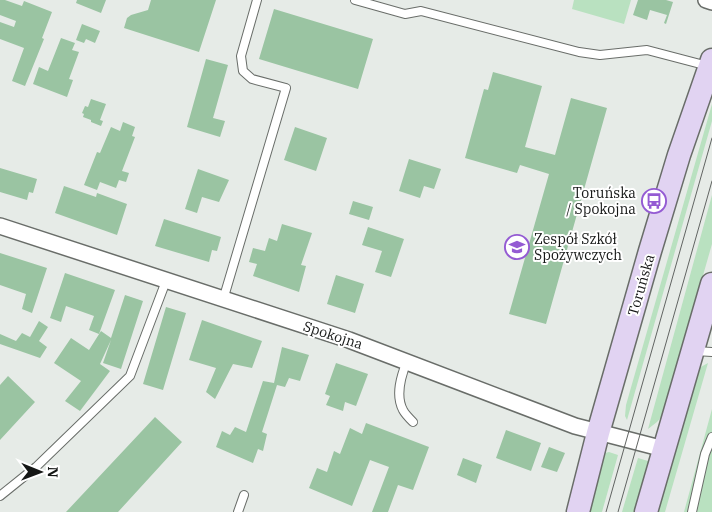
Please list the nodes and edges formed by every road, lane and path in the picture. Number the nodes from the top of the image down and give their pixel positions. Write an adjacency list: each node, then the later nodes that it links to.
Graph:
1 (257, 0): 9 (lane)
2 (355, 0): 5 (lane)
3 (706, 0): 4 (street)
4 (712, 2)
5 (711, 63): 13 (main road, Toruńska)
6 (0, 226): 7 (street, Spokojna)
7 (166, 281): 9 (street, Spokojna); 17 (lane)
8 (712, 284): 10 (main road)
9 (223, 300): 11 (street, Spokojna)
10 (702, 352): 15 (main road)
11 (407, 361): 12 (lane); 13 (street, Spokojna)
12 (413, 422)
13 (598, 433): 15 (street, Spokojna); 19 (main road, Toruńska)
14 (712, 437): 21 (lane)
15 (664, 450): 20 (main road)
16 (244, 495): 18 (lane)
17 (0, 496)
18 (238, 512)
19 (578, 512)
20 (646, 512)
21 (692, 512)

